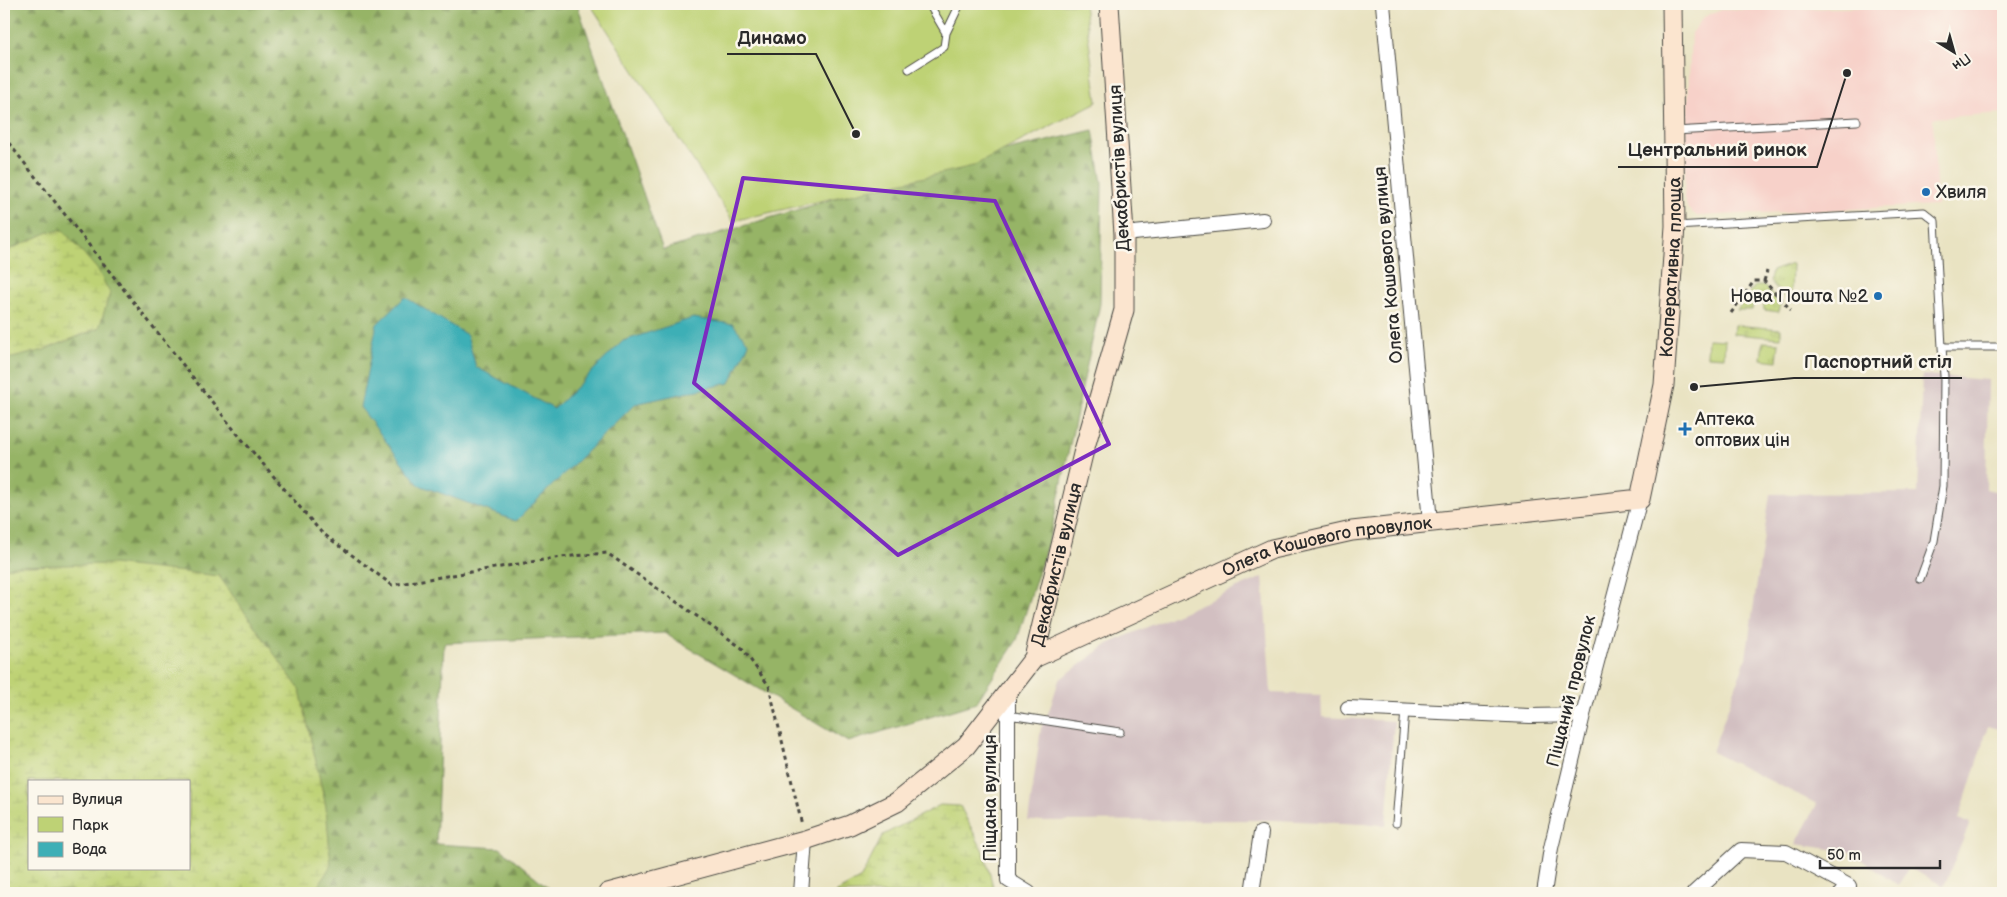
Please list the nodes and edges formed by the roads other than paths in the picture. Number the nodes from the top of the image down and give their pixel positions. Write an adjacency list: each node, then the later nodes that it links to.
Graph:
1 (929, 4): 6 (lane)
2 (960, 4): 6 (lane)
3 (1109, 4): 12 (street, Декабристів вулиця)
4 (1383, 4): 16 (street, Олега Кошового вулиця)
5 (1672, 4): 9 (street, Кооперативна площа)
6 (946, 33): 7 (lane)
7 (909, 69)
8 (1857, 121): 9 (lane)
9 (1673, 131): 11 (street, Кооперативна площа)
10 (1263, 220): 12 (street)
11 (1675, 226): 14 (lane); 15 (street, Кооперативна площа)
12 (1124, 234): 18 (street, Декабристів вулиця)
13 (2003, 347): 14 (lane)
14 (1942, 348): 17 (lane)
15 (1640, 499): 16 (street, Олега Кошового провулок); 23 (street, Піщаний провулок)
16 (1430, 522): 18 (street, Олега Кошового провулок)
17 (1920, 579)
18 (1034, 658): 19 (street, Декабристів вулиця)
19 (1008, 691): 22 (street, Піщана вулиця); 27 (street, Декабристів вулиця)
20 (1348, 708): 21 (street)
21 (1405, 710): 23 (street); 25 (lane)
22 (1008, 715): 24 (lane); 31 (street, Піщана вулиця)
23 (1583, 716): 33 (street, Піщаний провулок)
24 (1120, 732)
25 (1396, 823)
26 (1261, 833): 32 (street)
27 (805, 840): 29 (street, Декабристів вулиця); 30 (street)
28 (1845, 890): 34 (street)
29 (608, 893)
30 (801, 893)
31 (1029, 893)
32 (1252, 893)
33 (1544, 893)
34 (1694, 893)

